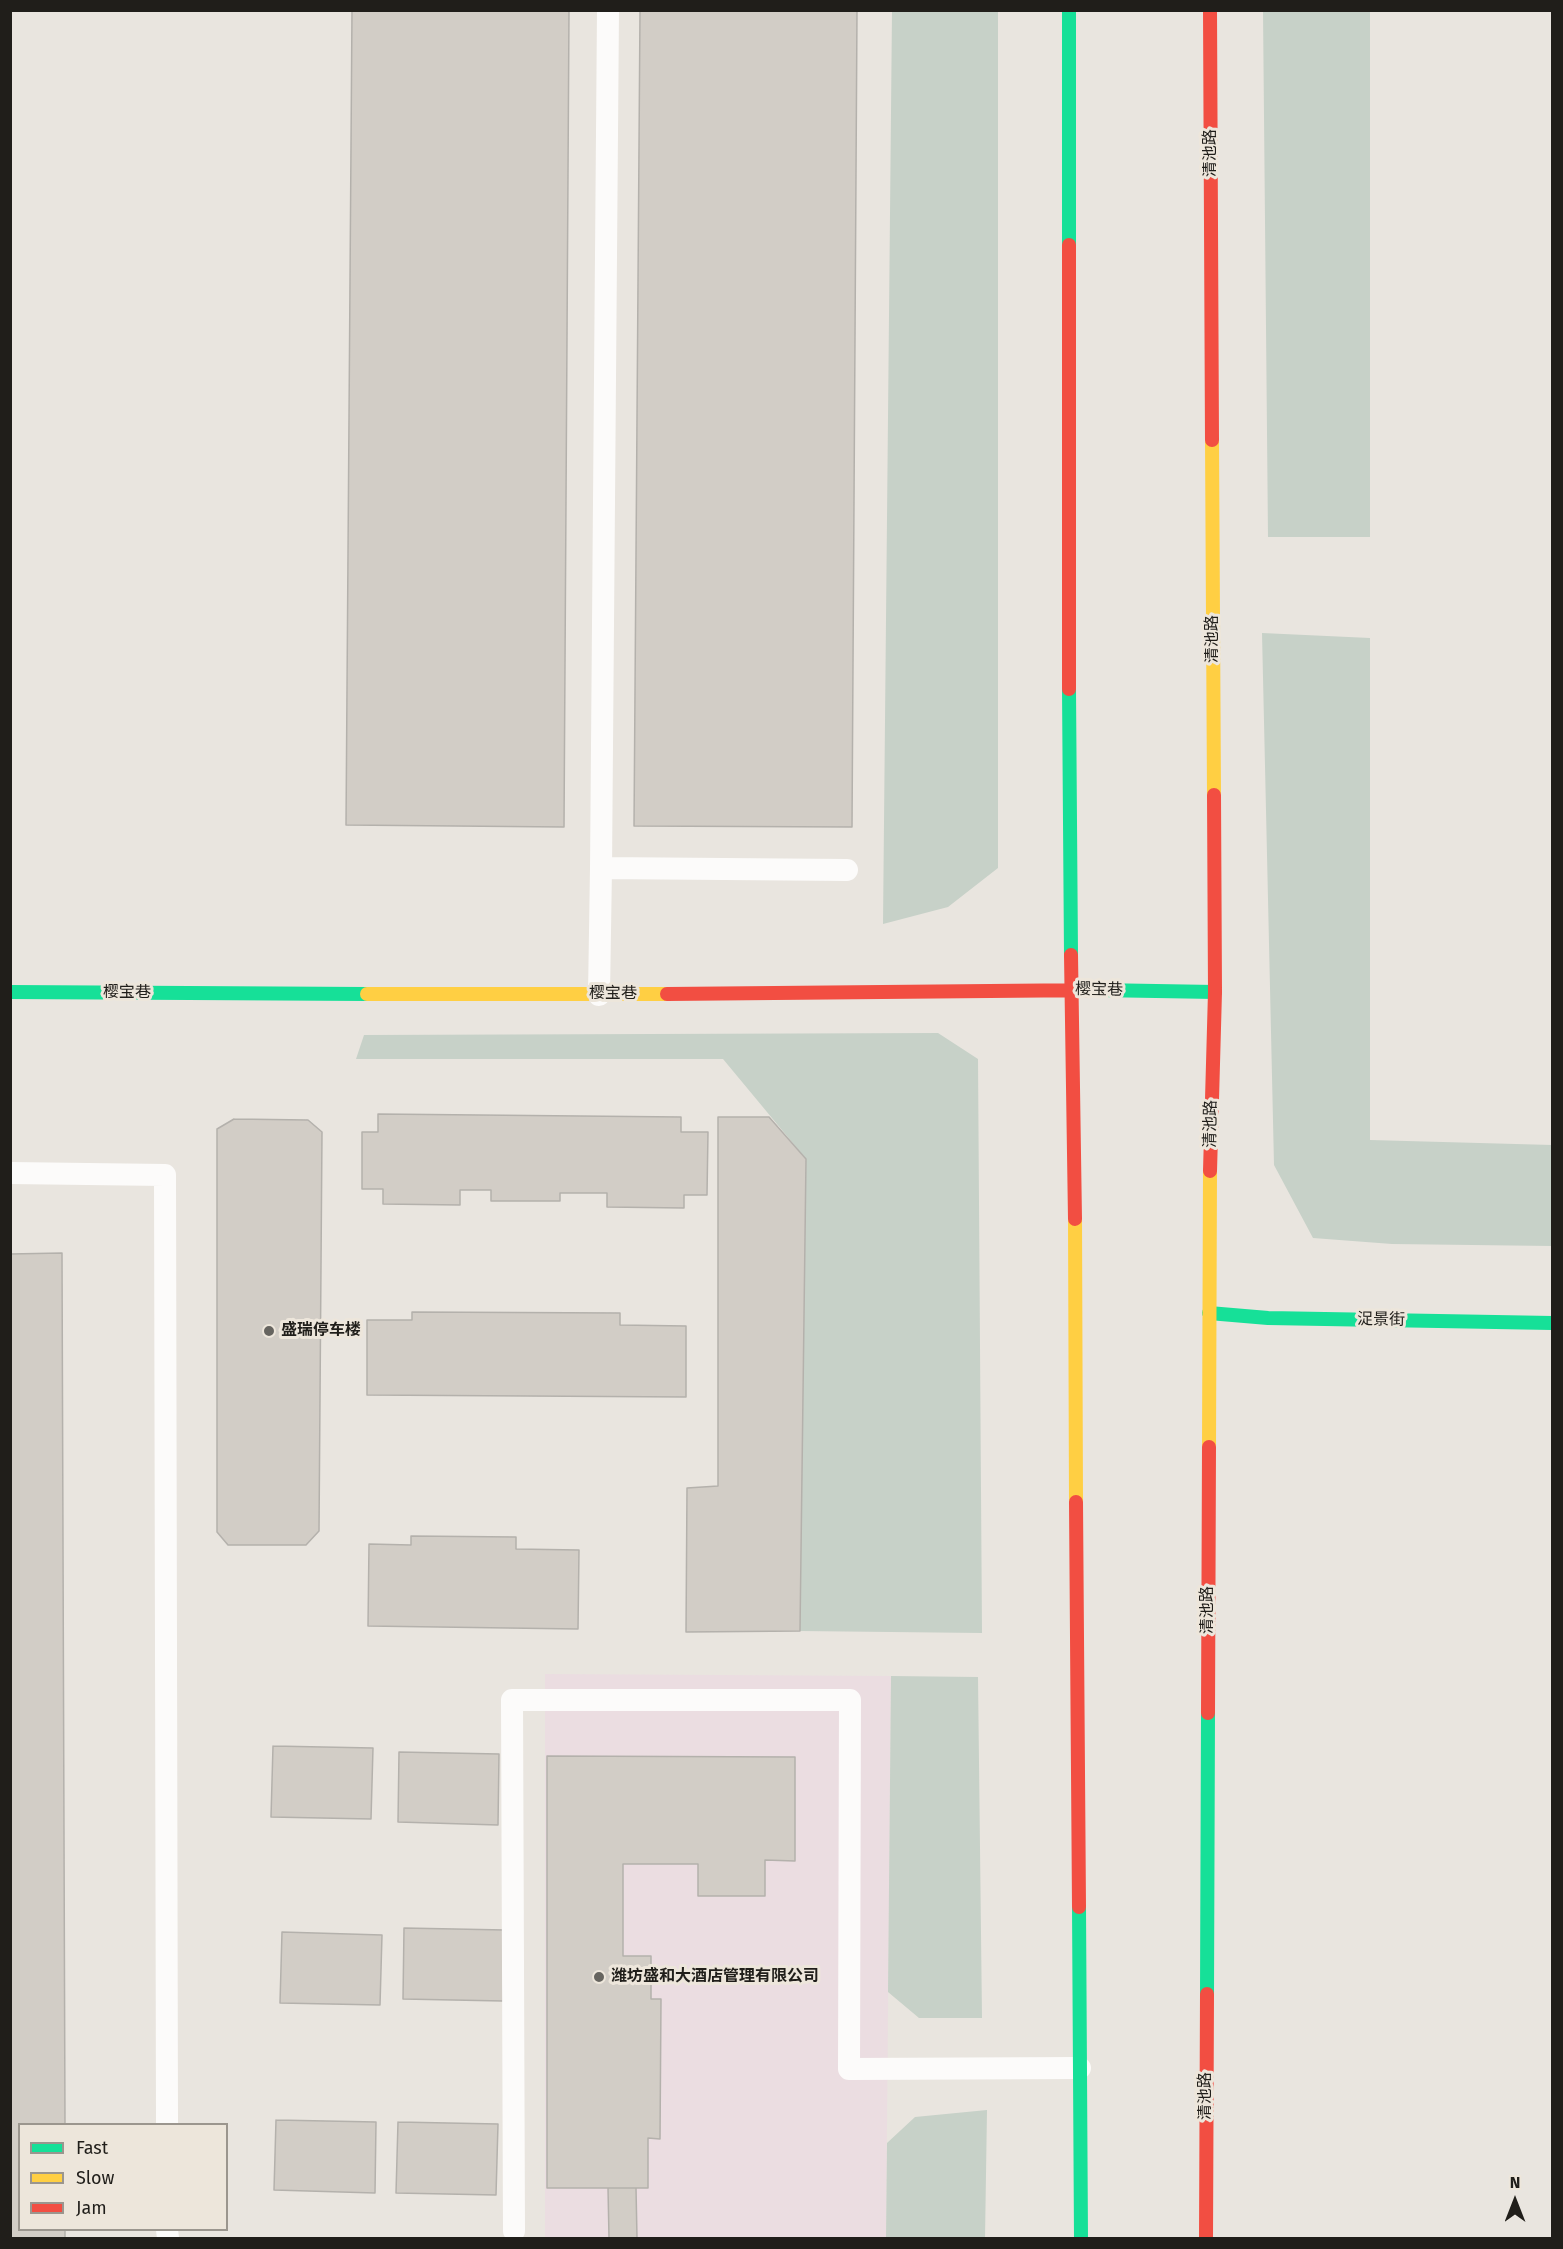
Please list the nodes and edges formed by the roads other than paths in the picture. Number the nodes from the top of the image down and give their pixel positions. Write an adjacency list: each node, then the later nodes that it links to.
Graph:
1 (609, 10): 4 (lane)
2 (1069, 10): 6 (main road)
3 (1210, 10): 8 (main road, 清池路)
4 (601, 868): 5 (lane); 9 (lane)
5 (847, 870)
6 (1072, 989): 8 (main road, 樱宝巷); 9 (main road, 樱宝巷); 13 (main road)
7 (10, 992): 9 (main road, 樱宝巷)
8 (1215, 992): 11 (main road, 清池路)
9 (599, 995)
10 (10, 1173): 14 (lane)
11 (1209, 1313): 12 (main road, 浞景街); 17 (main road, 清池路)
12 (1552, 1323)
13 (1080, 2068): 15 (lane); 16 (main road)
14 (167, 2123)
15 (514, 2231)
16 (1081, 2238)
17 (1206, 2238)

